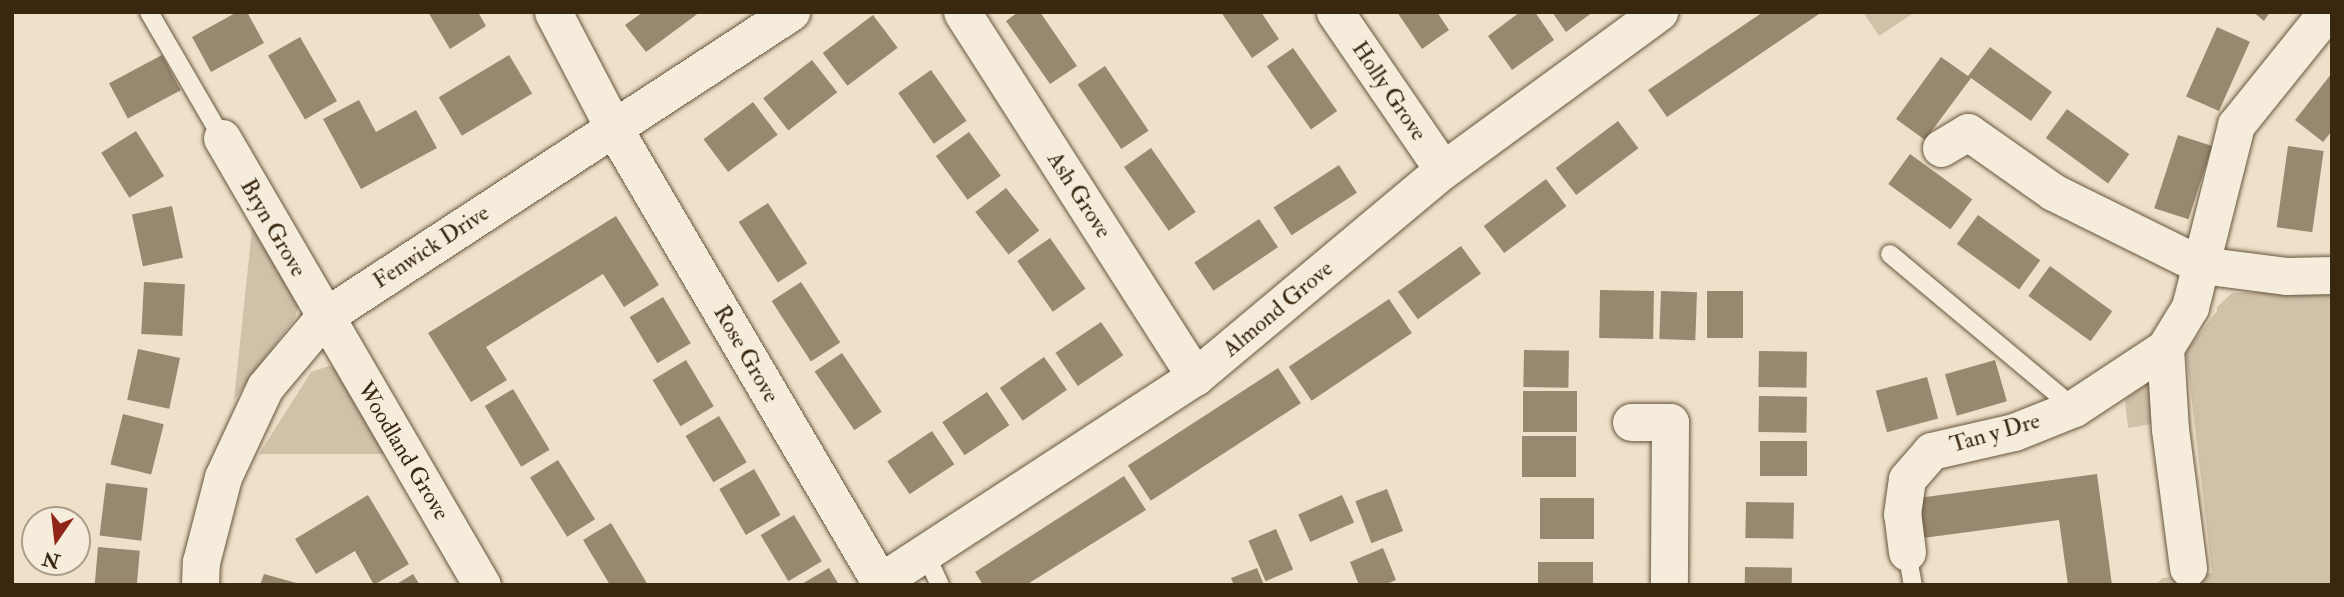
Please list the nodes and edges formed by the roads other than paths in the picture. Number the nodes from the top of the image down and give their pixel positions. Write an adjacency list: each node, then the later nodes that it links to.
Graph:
1 (149, 12): 10 (lane)
2 (553, 12): 8 (street, Rose Grove)
3 (791, 12): 8 (street, Fenwick Drive)
4 (962, 12): 17 (street, Ash Grove)
5 (1335, 12): 11 (street, Holly Grove)
6 (1659, 12): 11 (street, Almond Grove)
7 (2327, 12): 13 (street, Tan y Dre)
8 (613, 127): 15 (street, Fenwick Drive); 23 (street, Rose Grove)
9 (1960, 128): 13 (street)
10 (222, 138): 15 (street, Bryn Grove)
11 (1443, 170): 17 (street, Almond Grove)
12 (1890, 254): 18 (lane, Tan y Dre)
13 (2201, 265): 14 (street); 16 (street, Tan y Dre)
14 (2332, 275)
15 (324, 317): 24 (street, Fenwick Drive); 25 (street, Woodland Grove)
16 (2165, 348): 18 (street, Tan y Dre); 21 (street)
17 (1195, 377): 22 (street, Almond Grove)
18 (2074, 408): 20 (street, Tan y Dre)
19 (1631, 422): 26 (street)
20 (1910, 568)
21 (2188, 568)
22 (932, 569): 23 (street, Almond Grove)
23 (880, 582)
24 (200, 585)
25 (482, 585)
26 (1669, 585)

